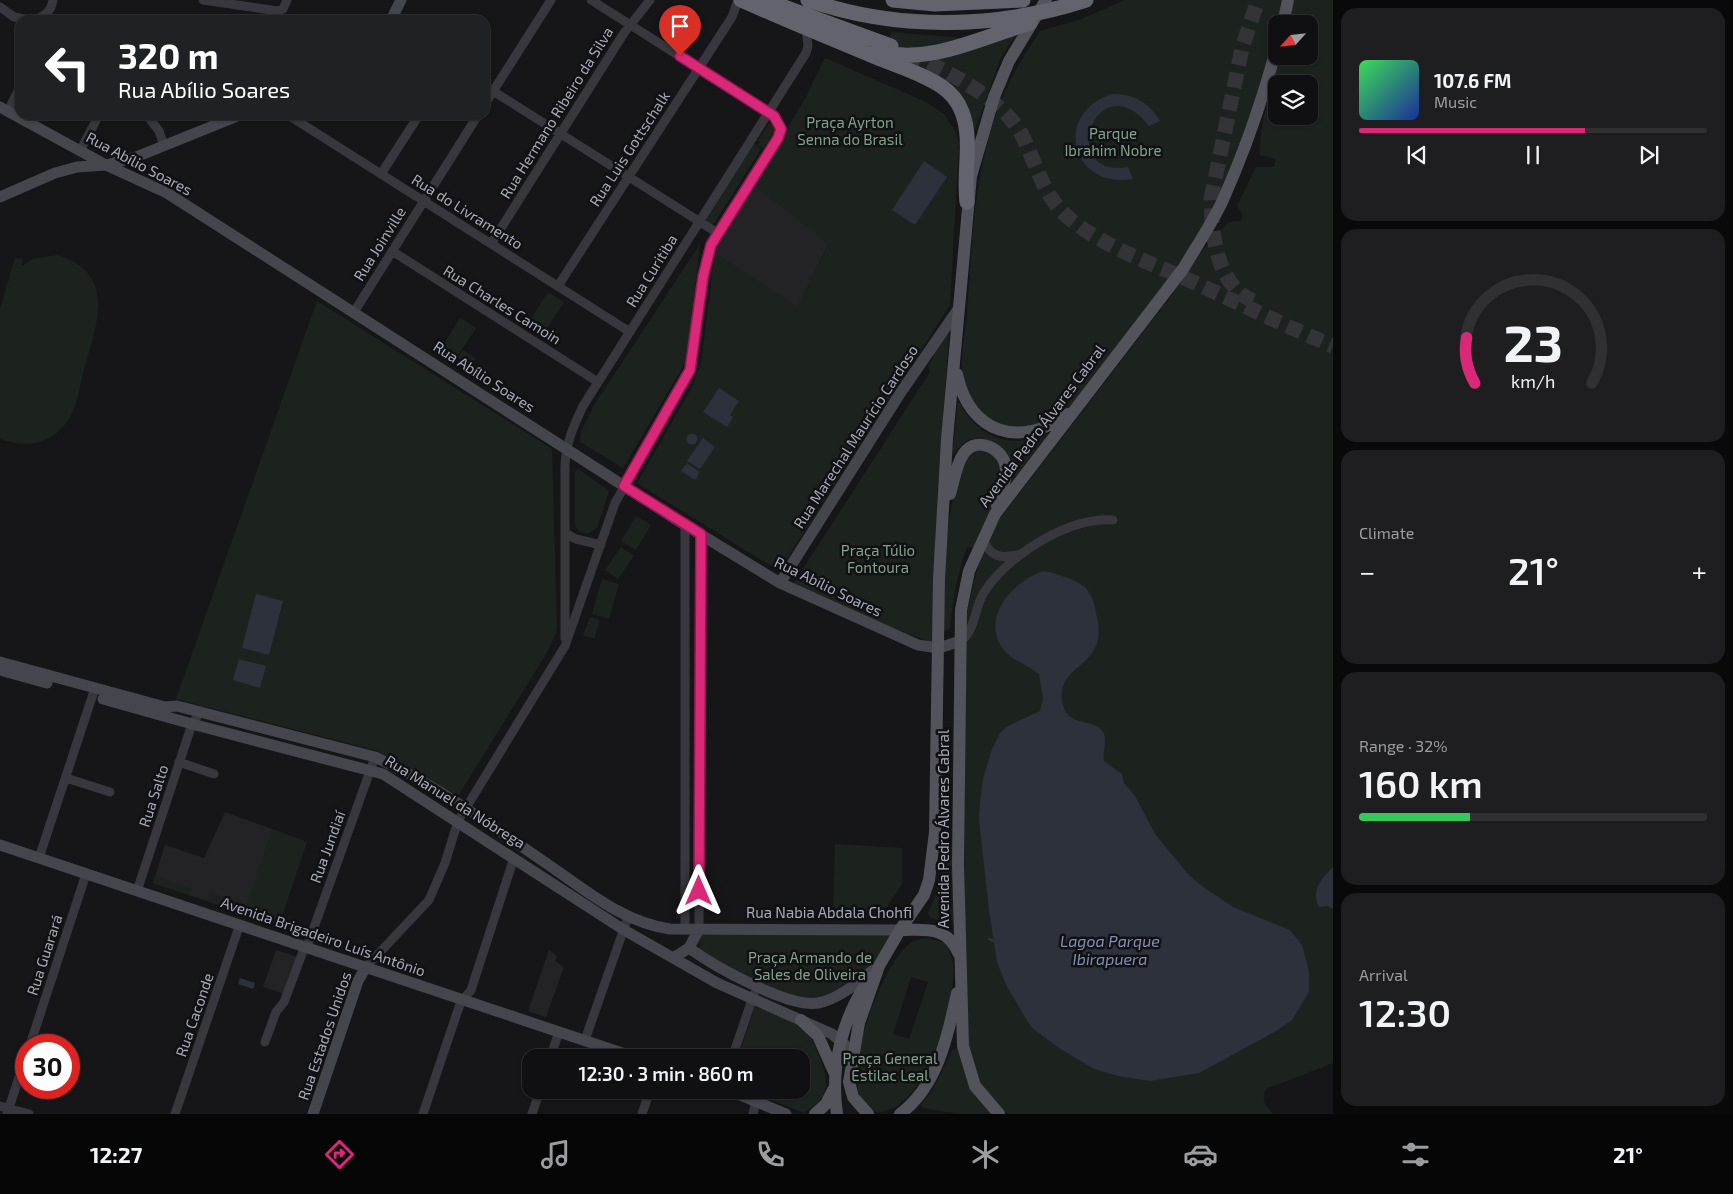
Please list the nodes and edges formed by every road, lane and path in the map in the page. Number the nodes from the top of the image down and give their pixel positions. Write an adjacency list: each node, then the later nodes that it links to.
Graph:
1 (53, 0): 18 (street)
2 (203, 0): 3 (street)
3 (287, 0)
4 (401, 0): 19 (street)
5 (551, 0): 28 (street)
6 (591, 0): 22 (street)
7 (650, 0): 22 (street, Rua Hermano Ribeiro da Silva)
8 (739, 0): 23 (highway); 27 (street, Rua Luis Gottschalk)
9 (765, 0): 24 (highway)
10 (808, 0): 16 (highway)
11 (893, 0): 12 (highway)
12 (1023, 0)
13 (1046, 0): 48 (main road, Avenida Pedro Álvares Cabral)
14 (1086, 0): 16 (highway)
15 (1288, 0): 20 (main road)
16 (1070, 5): 25 (highway)
17 (0, 7): 21 (street)
18 (42, 15)
19 (394, 15)
20 (1285, 15)
21 (15, 17)
22 (631, 25): 27 (street); 40 (street, Rua Hermano Ribeiro da Silva)
23 (806, 29): 25 (highway); 32 (street, Rua Curitiba)
24 (891, 46)
25 (854, 48): 48 (highway)
26 (1272, 65): 59 (main road, Avenida Pedro Álvares Cabral)
27 (699, 68): 32 (street); 45 (street, Rua Luis Gottschalk)
28 (490, 88)
29 (490, 90): 40 (street)
30 (15, 94): 31 (street)
31 (4, 109)
32 (768, 112): 49 (street, Rua Curitiba); 50 (street)
33 (25, 120): 42 (street, Rua Abílio Soares)
34 (96, 120): 42 (street)
35 (151, 120): 41 (street)
36 (228, 120): 41 (street)
37 (296, 120): 44 (street, Rua do Livramento)
38 (416, 120): 44 (street)
39 (475, 120): 47 (street, Rua Joinville)
40 (561, 134): 45 (street); 51 (street, Rua Hermano Ribeiro da Silva)
41 (164, 146): 43 (street)
42 (81, 149): 43 (street, Rua Abílio Soares)
43 (106, 164): 46 (street); 55 (street, Rua Abílio Soares)
44 (381, 174): 47 (street, Rua do Livramento)
45 (628, 176): 49 (street); 53 (street, Rua Luis Gottschalk)
46 (0, 197)
47 (424, 201): 51 (street, Rua do Livramento); 52 (street, Rua Joinville)
48 (967, 202): 54 (main road, Avenida Pedro Álvares Cabral)
49 (700, 222): 50 (street); 56 (street, Rua Curitiba)
50 (716, 232): 61 (street)
51 (491, 244): 53 (street, Rua do Livramento)
52 (392, 251): 55 (street, Rua Joinville); 58 (street, Rua Charles Camoin)
53 (558, 286): 56 (street, Rua do Livramento)
54 (959, 308): 57 (main road, Avenida Pedro Álvares Cabral); 71 (street, Rua Marechal Maurício Cardoso)
55 (354, 312): 60 (street, Rua Abílio Soares)
56 (630, 332): 58 (street, Rua Curitiba)
57 (954, 362): 59 (main road); 63 (main road, Avenida Pedro Álvares Cabral)
58 (598, 382): 60 (street, Rua Curitiba)
59 (1078, 406): 62 (main road, Avenida Pedro Álvares Cabral)
60 (566, 447): 61 (street, Rua Abílio Soares); 66 (street, Rua Curitiba)
61 (624, 486): 65 (street, Rua Abílio Soares); 69 (street)
62 (995, 514): 63 (main road); 68 (main road, Avenida Pedro Álvares Cabral)
63 (944, 519): 74 (main road, Avenida Pedro Álvares Cabral)
64 (1113, 520): 70 (street)
65 (685, 525): 67 (street, Rua Abílio Soares); 81 (street)
66 (565, 533): 69 (street); 73 (street, Rua Curitiba)
67 (701, 534): 71 (street, Rua Abílio Soares); 82 (street)
68 (983, 538): 70 (street); 72 (main road, Avenida Pedro Álvares Cabral)
69 (601, 545): 73 (street)
70 (1023, 553): 72 (street)
71 (780, 583): 74 (street, Rua Abílio Soares)
72 (960, 641): 74 (street, Rua Abílio Soares); 106 (main road, Avenida Pedro Álvares Cabral)
73 (565, 646): 89 (street)
74 (939, 648): 103 (main road, Avenida Pedro Álvares Cabral)
75 (0, 662): 77 (street, Rua Manuel da Nóbrega)
76 (0, 670): 77 (street, Rua Manuel da Nóbrega)
77 (20, 672): 78 (street, Rua Manuel da Nóbrega)
78 (94, 692): 79 (street, Rua Manuel da Nóbrega); 80 (street, Rua Manuel da Nóbrega); 87 (street)
79 (201, 711): 80 (street, Rua Salto); 83 (street, Rua Manuel da Nóbrega)
80 (192, 724): 84 (street, Rua Salto); 85 (street, Rua Manuel da Nóbrega)
81 (685, 726): 82 (street); 100 (street)
82 (700, 727): 101 (street)
83 (375, 756): 85 (street, Rua Jundiaí); 89 (street, Rua Manuel da Nóbrega)
84 (179, 762): 86 (street); 95 (street, Rua Salto)
85 (370, 769): 90 (street, Rua Manuel da Nóbrega); 104 (street, Rua Jundiaí)
86 (214, 774)
87 (66, 778): 88 (street); 92 (street)
88 (110, 792)
89 (466, 809): 90 (street); 96 (street, Rua Manuel da Nóbrega)
90 (458, 822): 93 (street, Rua Manuel da Nóbrega); 109 (street)
91 (0, 846): 92 (street, Avenida Brigadeiro Luís Antônio)
92 (39, 858): 94 (street, Avenida Brigadeiro Luís Antônio)
93 (514, 858): 97 (street, Rua Manuel da Nóbrega); 113 (street)
94 (86, 874): 95 (street, Avenida Brigadeiro Luís Antônio); 116 (street, Rua Guarará)
95 (137, 891): 99 (street, Avenida Brigadeiro Luís Antônio)
96 (593, 895): 97 (street); 98 (street, Rua Manuel da Nóbrega)
97 (585, 906): 102 (street, Rua Manuel da Nóbrega)
98 (628, 917): 100 (street, Rua Manuel da Nóbrega); 102 (street)
99 (240, 924): 104 (street, Avenida Brigadeiro Luís Antônio); 133 (street, Rua Caconde)
100 (685, 929): 101 (street, Rua Nabia Abdala Chohfi)
101 (699, 929): 103 (street, Rua Nabia Abdala Chohfi); 105 (street)
102 (624, 930): 107 (street, Rua Manuel da Nóbrega); 117 (street)
103 (900, 930): 106 (main road, Rua Nabia Abdala Chohfi); 108 (main road)
104 (306, 947): 109 (street, Avenida Brigadeiro Luís Antônio); 119 (street, Rua Jundiaí)
105 (689, 948): 107 (street); 111 (street)
106 (960, 956): 110 (main road, Avenida Pedro Álvares Cabral)
107 (673, 958): 112 (street, Rua Manuel da Nóbrega)
108 (879, 966): 111 (street); 118 (main road); 123 (main road)
109 (366, 968): 113 (street, Avenida Brigadeiro Luís Antônio); 134 (street, Rua Estados Unidos)
110 (960, 978): 143 (main road); 145 (main road)
111 (758, 986): 112 (street)
112 (752, 999): 114 (street, Rua Manuel da Nóbrega); 122 (street)
113 (464, 1000): 115 (street, Avenida Brigadeiro Luís Antônio); 135 (street)
114 (801, 1020): 118 (street, Rua Manuel da Nóbrega); 124 (main road)
115 (559, 1032): 117 (street, Avenida Brigadeiro Luís Antônio); 120 (street)
116 (34, 1034)
117 (585, 1040): 121 (street, Avenida Brigadeiro Luís Antônio)
118 (840, 1040): 123 (street, Rua Manuel da Nóbrega); 124 (main road)
119 (265, 1042)
120 (553, 1049)
121 (611, 1049)
122 (735, 1049)
123 (852, 1055): 142 (main road)
124 (835, 1074): 126 (main road)
125 (15, 1084): 131 (street)
126 (833, 1090): 140 (main road); 141 (main road)
127 (537, 1099): 136 (street)
128 (647, 1099): 137 (street)
129 (751, 1099): 130 (street)
130 (756, 1101): 138 (street); 139 (street)
131 (5, 1109): 132 (street)
132 (29, 1114)
133 (175, 1114)
134 (314, 1114)
135 (423, 1114)
136 (532, 1114)
137 (642, 1114)
138 (752, 1114)
139 (786, 1114)
140 (815, 1114)
141 (837, 1114)
142 (868, 1114)
143 (900, 1114): 144 (main road)
144 (915, 1114)
145 (999, 1114)

